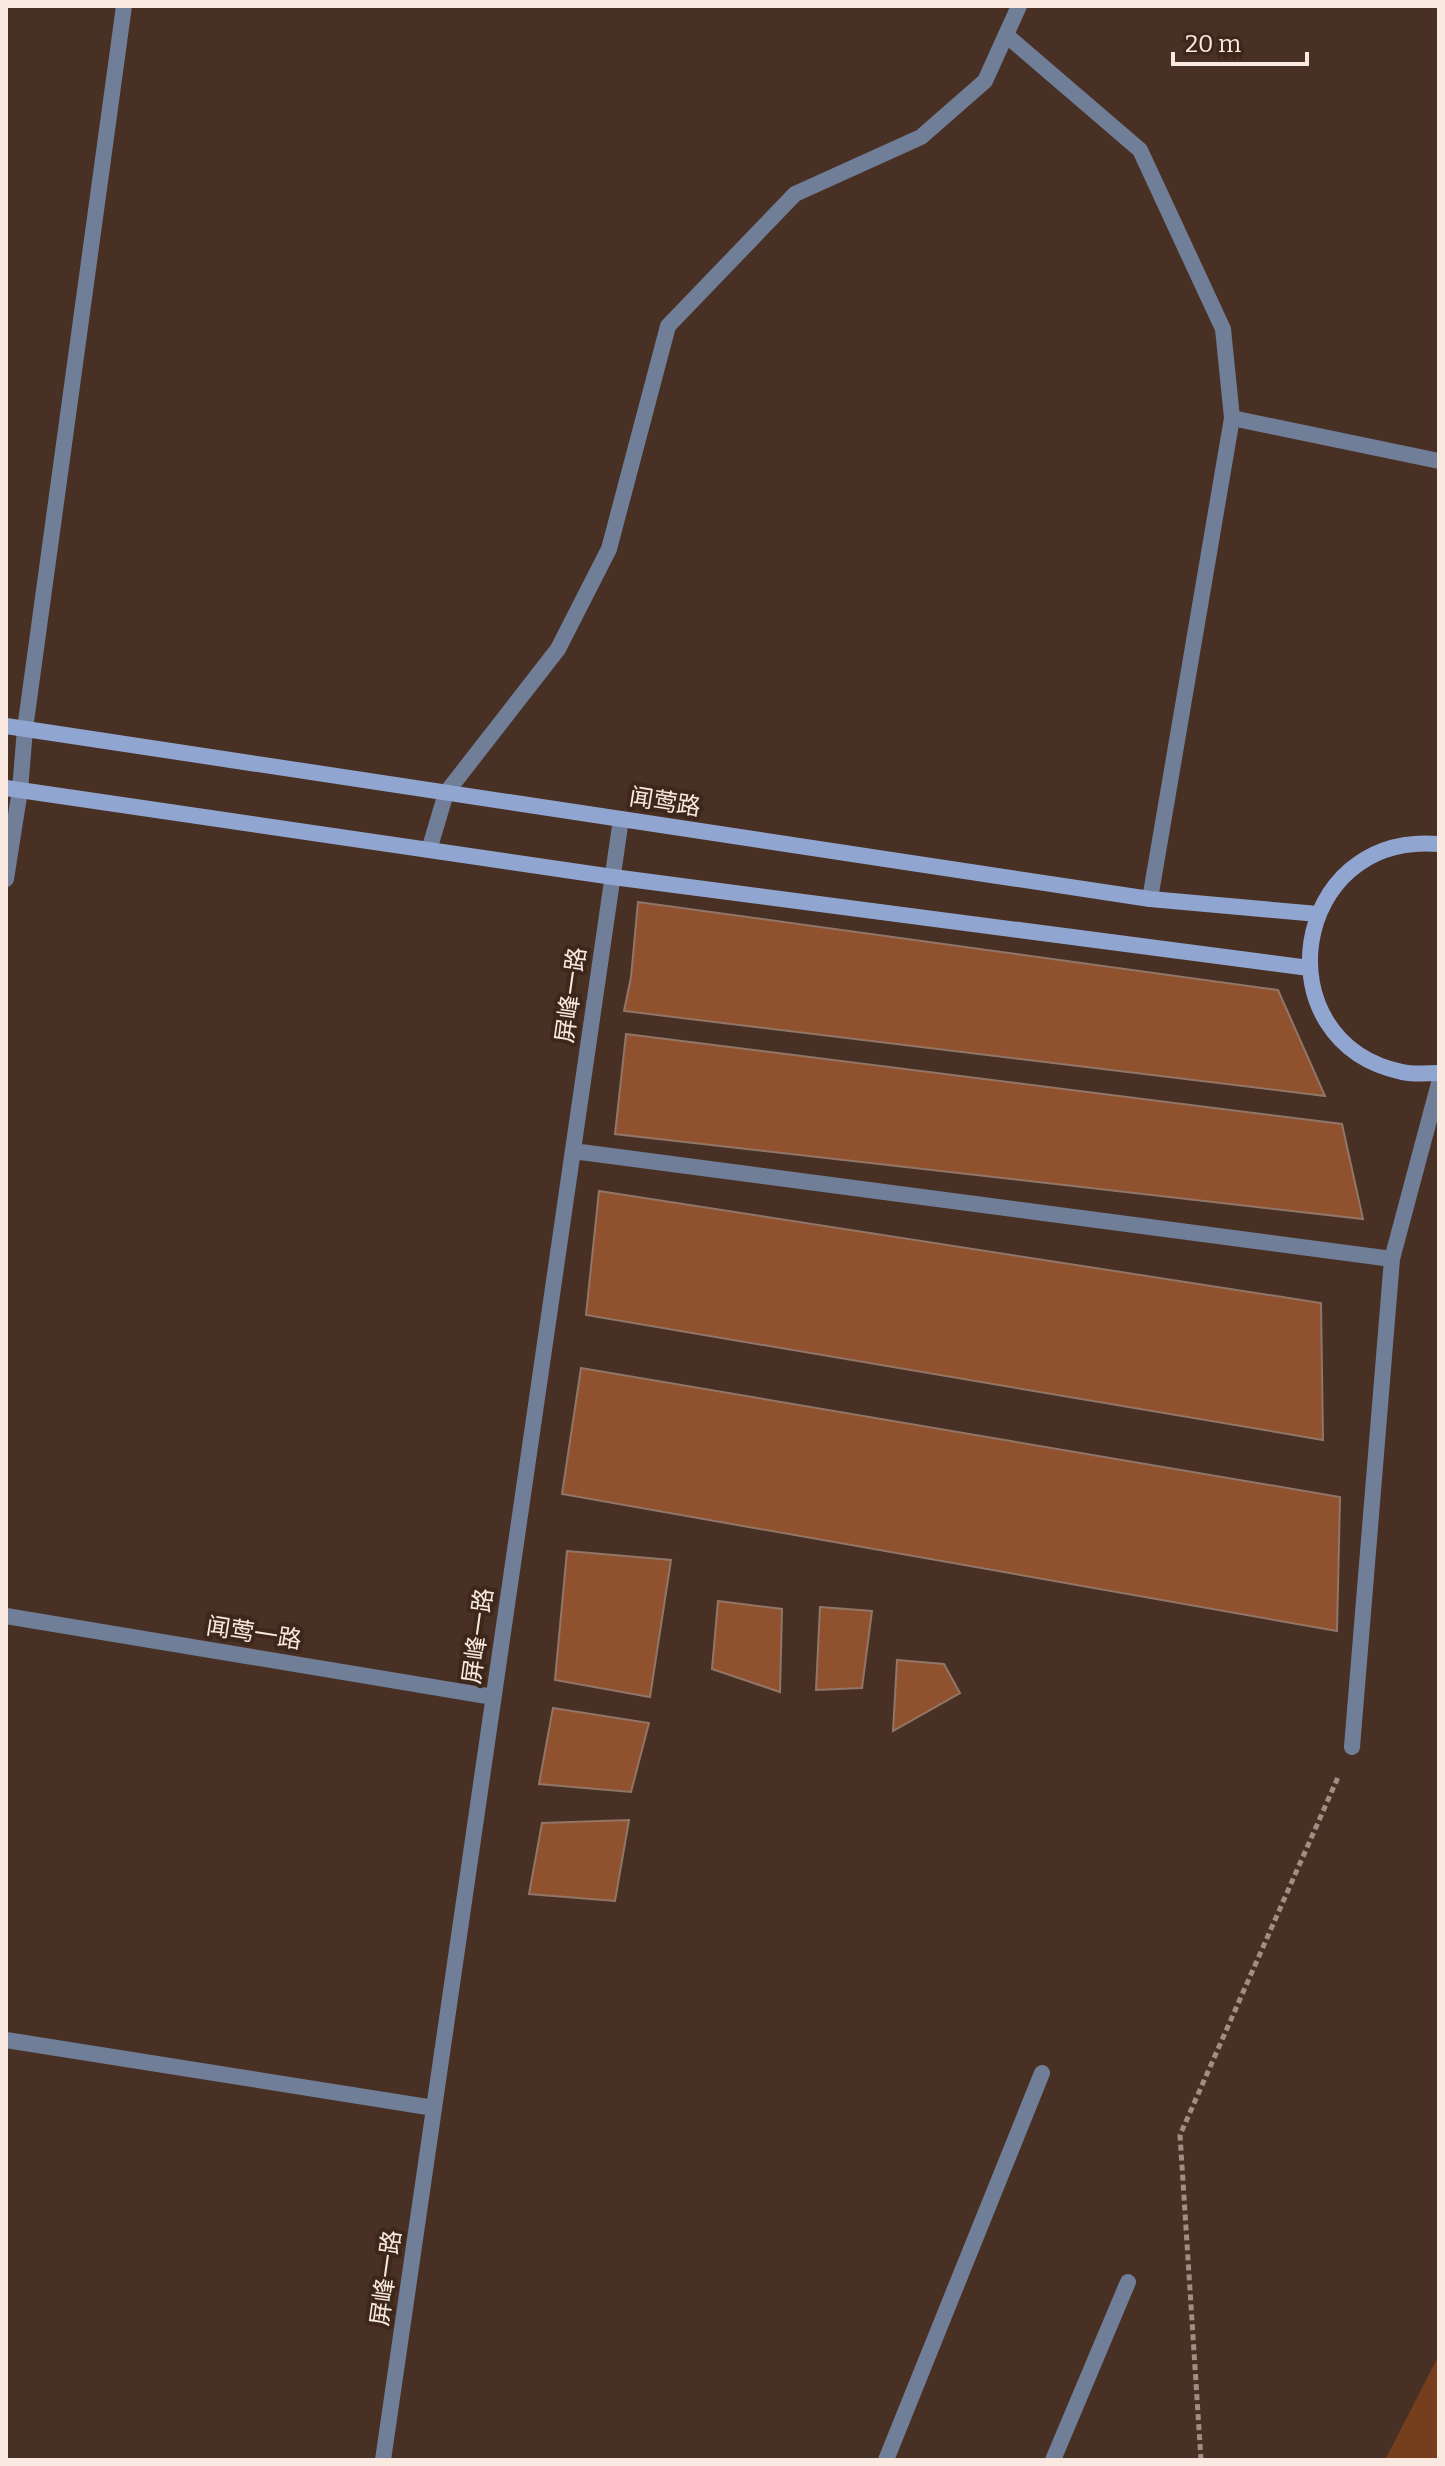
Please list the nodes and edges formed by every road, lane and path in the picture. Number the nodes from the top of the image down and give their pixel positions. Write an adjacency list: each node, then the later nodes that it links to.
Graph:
1 (124, 6): 7 (street)
2 (1019, 6): 3 (street)
3 (1006, 35): 4 (street); 9 (street)
4 (1232, 418): 5 (street); 15 (street)
5 (1439, 461)
6 (6, 726): 7 (main road, 闻莺路)
7 (25, 729): 8 (street); 9 (main road, 闻莺路)
8 (13, 789): 12 (main road); 14 (street)
9 (446, 793): 10 (main road, 闻莺路); 12 (street)
10 (621, 819): 13 (street, 屏峰一路); 15 (main road, 闻莺路)
11 (1438, 840): 16 (main road)
12 (429, 850): 13 (main road)
13 (613, 877): 17 (main road); 20 (street, 屏峰一路)
14 (6, 879)
15 (1150, 899): 16 (main road, 闻莺路)
16 (1318, 914): 17 (main road)
17 (1309, 968): 18 (main road)
18 (1439, 1073)
19 (1439, 1083): 21 (street)
20 (573, 1151): 21 (street); 23 (street, 屏峰一路)
21 (1392, 1259): 24 (street)
22 (6, 1616): 23 (street, 闻莺一路)
23 (493, 1697): 27 (street, 屏峰一路)
24 (1352, 1747): 32 (path)
25 (6, 2040): 27 (street)
26 (1042, 2073): 30 (street)
27 (434, 2108): 29 (street, 屏峰一路)
28 (1128, 2282): 31 (street)
29 (383, 2460)
30 (886, 2460)
31 (1053, 2460)
32 (1201, 2460)

